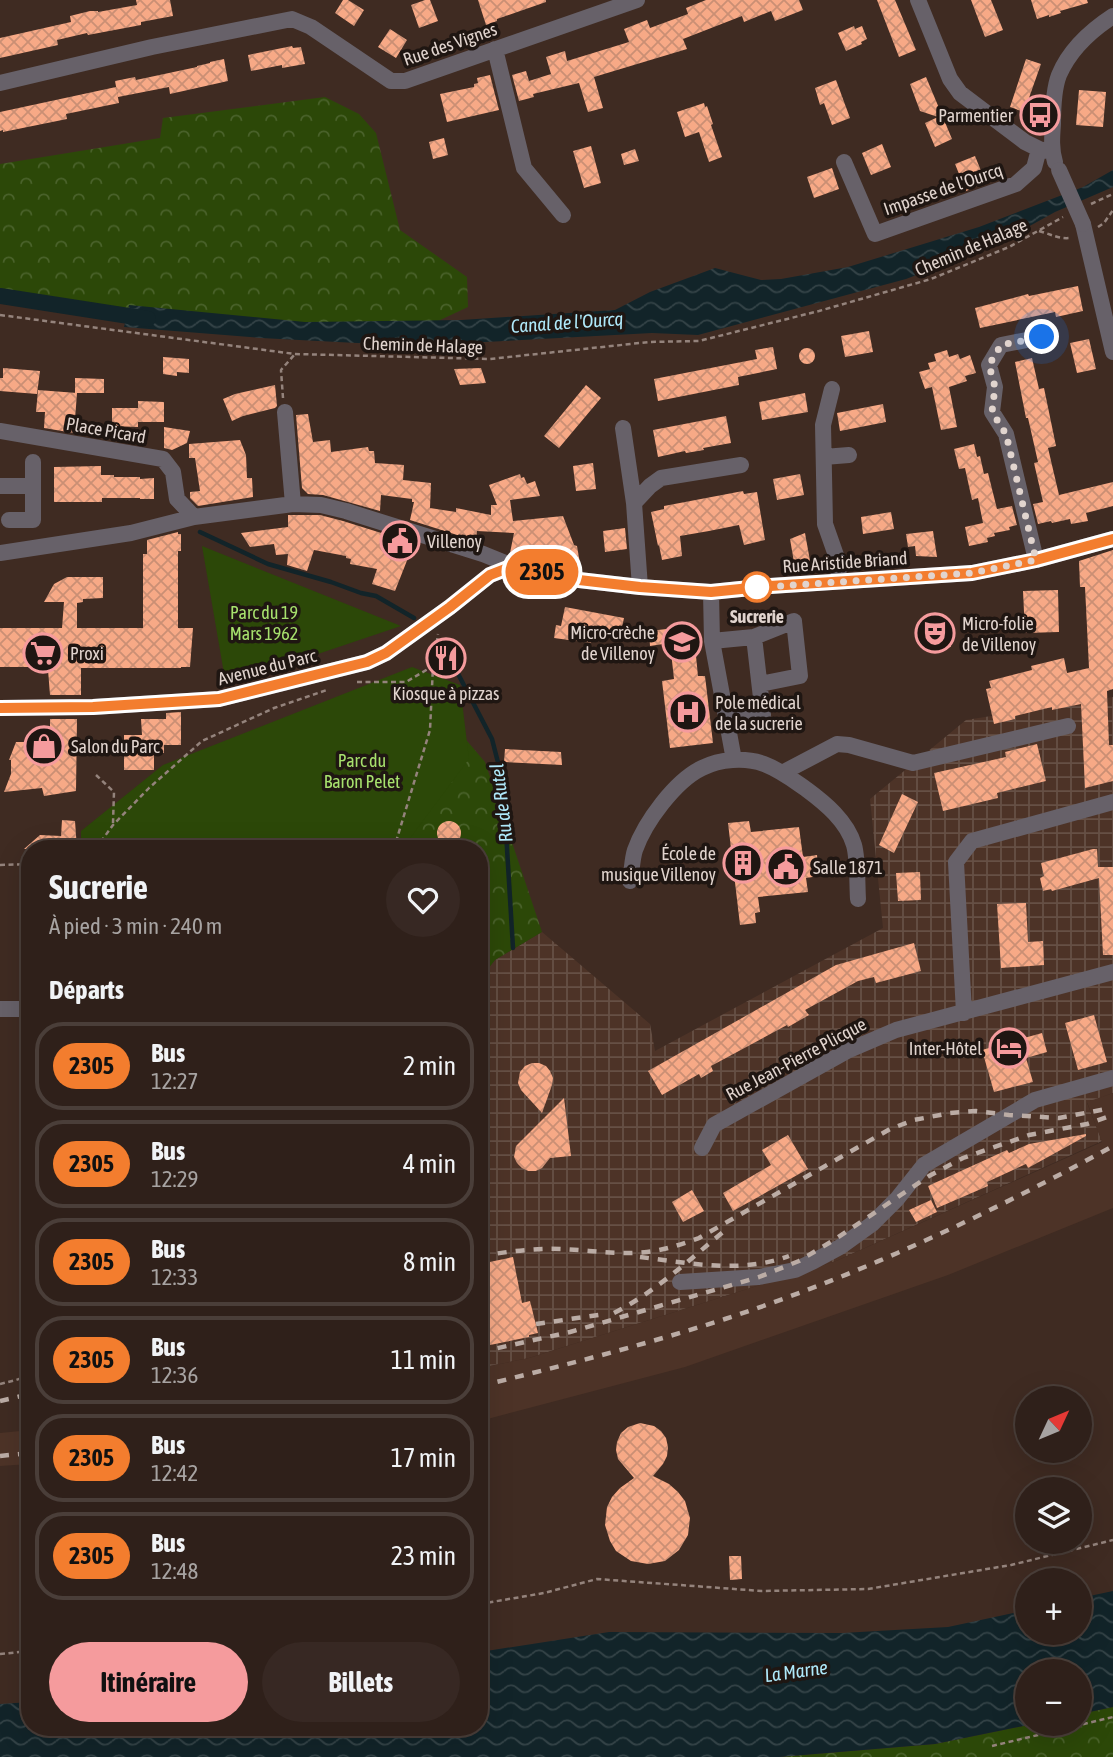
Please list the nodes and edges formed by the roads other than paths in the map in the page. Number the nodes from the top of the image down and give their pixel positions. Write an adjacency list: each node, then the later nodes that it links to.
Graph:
1 (637, 0): 4 (street, Rue des Vignes)
2 (918, 0): 6 (street)
3 (1113, 16): 6 (street)
4 (495, 49): 5 (street, Rue des Vignes); 8 (street)
5 (0, 83)
6 (1045, 150): 7 (street, Impasse de l'Ourcq); 10 (street, bridge)
7 (844, 162)
8 (563, 215)
9 (1042, 337): 27 (street)
10 (1113, 352)
11 (832, 389): 16 (street)
12 (285, 412): 22 (street)
13 (623, 428): 21 (street)
14 (0, 431): 23 (street, Place Picard)
15 (849, 455): 16 (street)
16 (824, 457): 29 (street)
17 (33, 462): 20 (street)
18 (741, 465): 21 (street)
19 (0, 486): 20 (street)
20 (33, 486): 24 (street)
21 (634, 503): 30 (street)
22 (293, 504): 23 (street, Rue Aristide Briand); 28 (street, Rue Aristide Briand)
23 (194, 517): 26 (street, Rue Aristide Briand)
24 (9, 520)
25 (1113, 539): 27 (street, Rue Aristide Briand)
26 (0, 553)
27 (1036, 560): 29 (street, Rue Aristide Briand)
28 (513, 566): 30 (street, Rue Aristide Briand); 35 (street, Avenue du Parc)
29 (839, 581): 31 (street, Rue Aristide Briand)
30 (640, 587): 31 (street, Rue Aristide Briand)
31 (711, 592): 33 (street)
32 (754, 637): 33 (street); 34 (street); 34 (street)
33 (712, 641): 36 (street)
34 (760, 684): 36 (street)
35 (0, 708)
36 (728, 721): 38 (street)
37 (1068, 726): 39 (street)
38 (734, 760): 39 (street); 41 (street)
39 (782, 773): 42 (street)
40 (1113, 802): 46 (street)
41 (630, 881)
42 (858, 899)
43 (1113, 972): 46 (street, Rue Jean-Pierre Plicque)
44 (0, 1009): 45 (street)
45 (21, 1009)
46 (964, 1013): 48 (street, Rue Jean-Pierre Plicque)
47 (1113, 1077): 49 (street)
48 (702, 1148)
49 (680, 1282)

